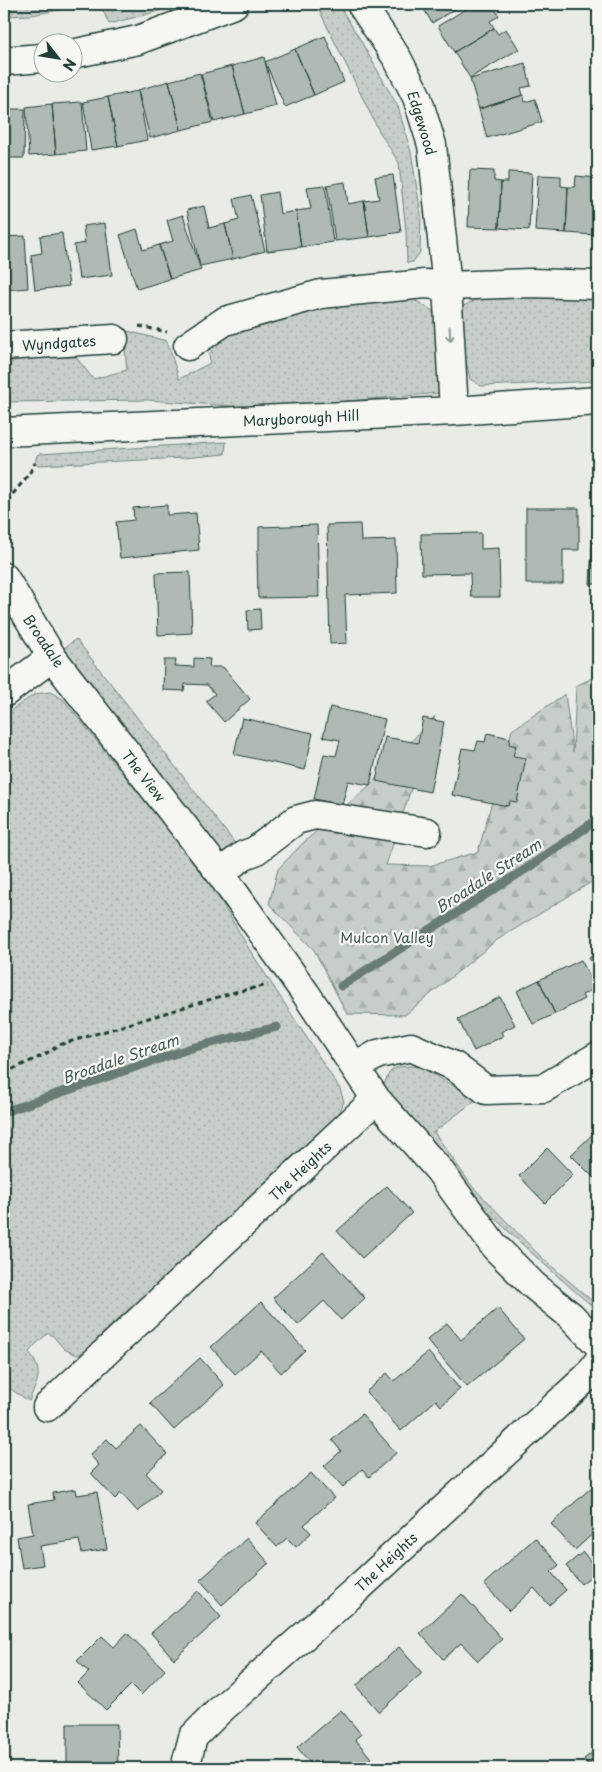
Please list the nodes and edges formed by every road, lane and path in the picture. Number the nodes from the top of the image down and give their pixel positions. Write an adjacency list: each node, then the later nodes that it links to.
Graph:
1 (234, 4): 3 (street)
2 (361, 4): 7 (street, Edgewood)
3 (82, 52)
4 (32, 59): 5 (street)
5 (4, 61)
6 (598, 285): 7 (street)
7 (447, 286): 10 (street); 12 (street, Edgewood, one-way to 12)
8 (114, 339): 9 (street, Wyndgates); 10 (path)
9 (4, 346)
10 (188, 346)
11 (598, 401): 12 (street, Maryborough Hill)
12 (454, 410): 13 (street, Maryborough Hill)
13 (4, 432)
14 (35, 463): 15 (path)
15 (4, 519)
16 (4, 577): 17 (street, Broadale)
17 (61, 668): 18 (street); 20 (street, The View)
18 (4, 693)
19 (427, 832): 20 (street)
20 (220, 873): 21 (street, The View)
21 (301, 987): 23 (street); 24 (path)
22 (598, 1056): 23 (street)
23 (355, 1067): 25 (street)
24 (4, 1073)
25 (376, 1099): 26 (street); 28 (street, The Heights)
26 (598, 1344)
27 (598, 1362): 29 (street, The Heights)
28 (48, 1407)
29 (185, 1768)

